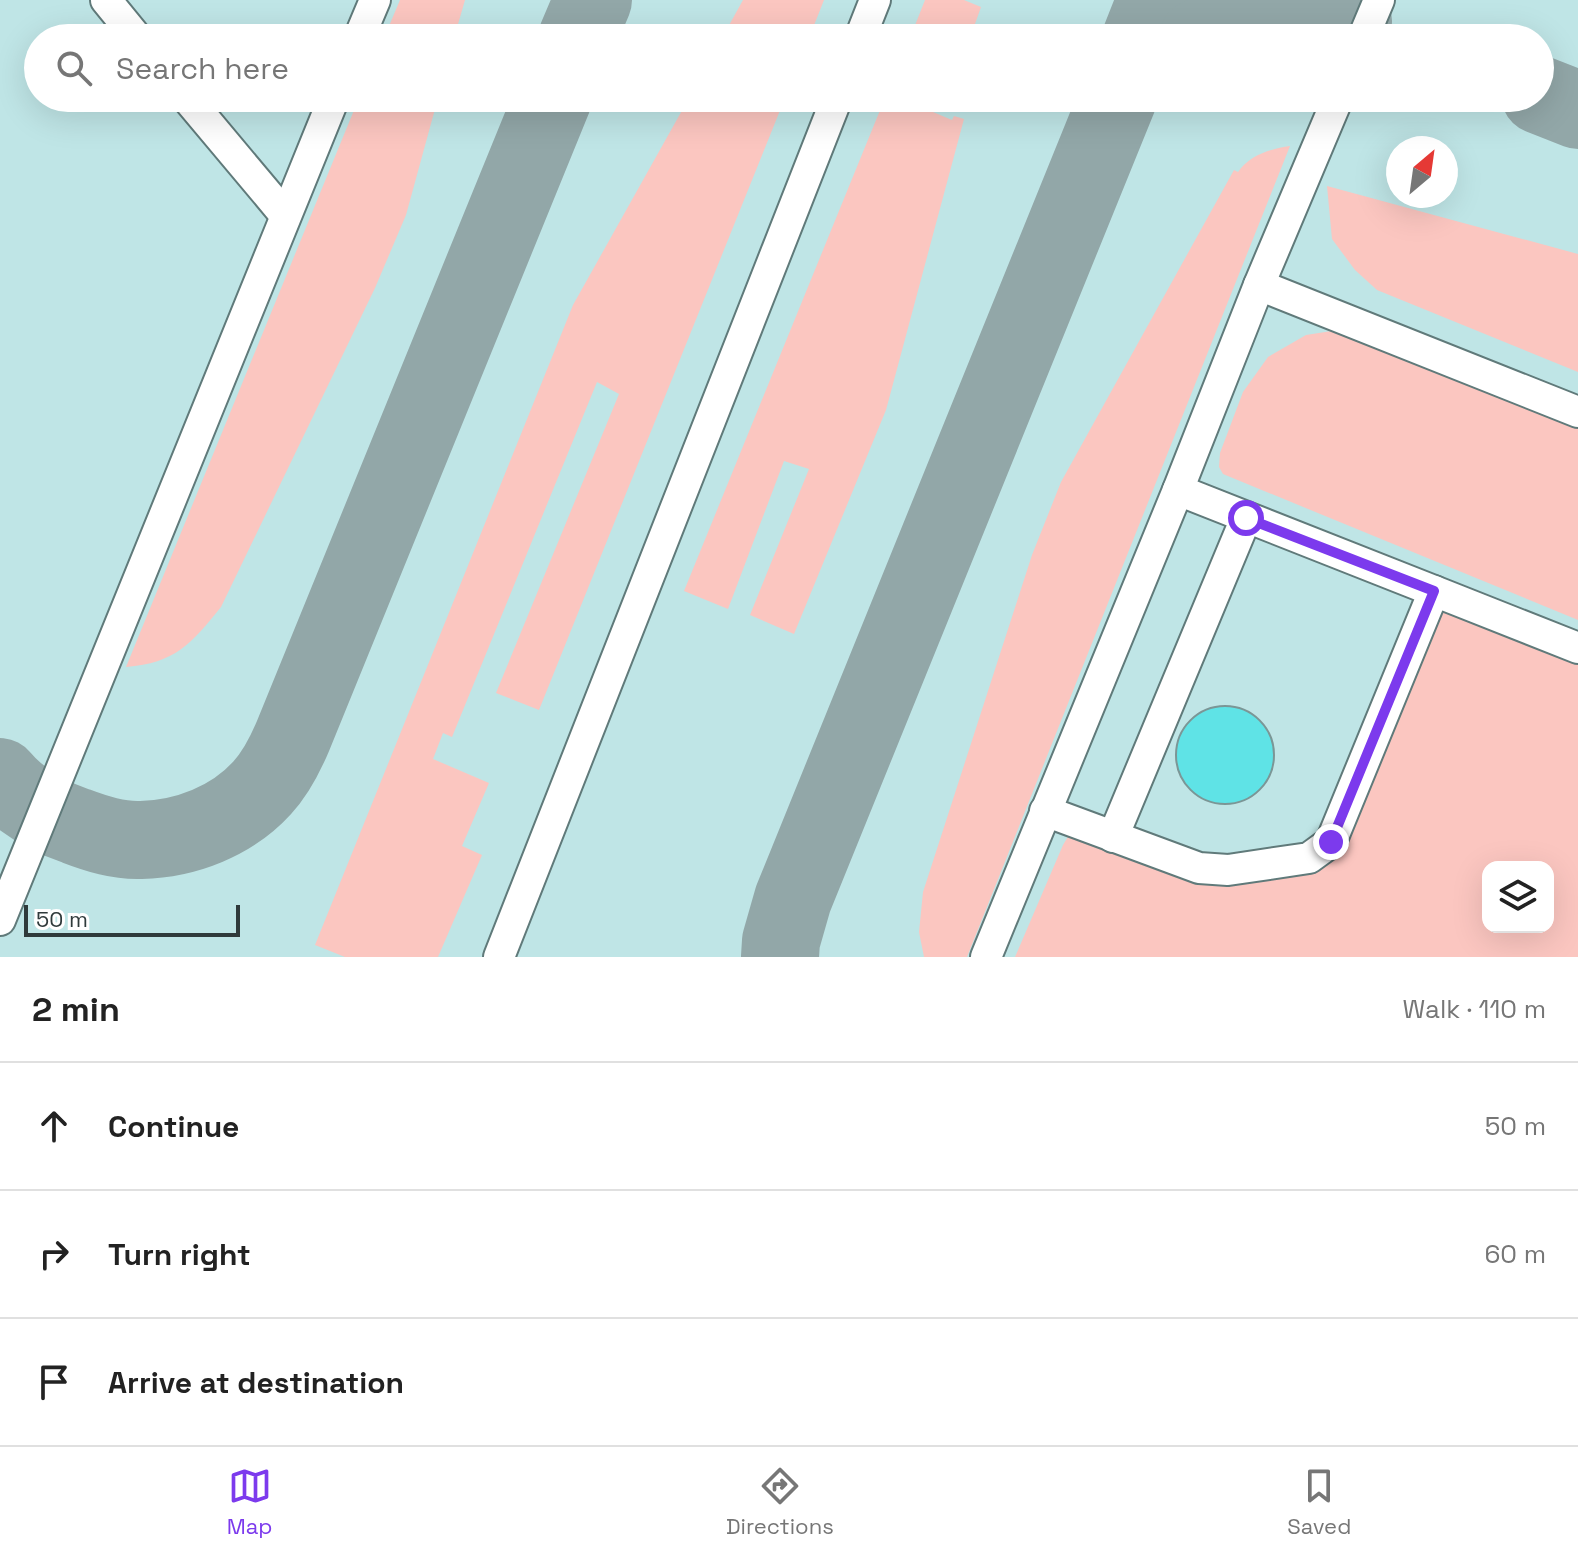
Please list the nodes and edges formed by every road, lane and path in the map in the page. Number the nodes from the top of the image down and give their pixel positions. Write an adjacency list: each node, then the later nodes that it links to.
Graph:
1 (106, 0): 5 (lane)
2 (374, 0): 6 (lane)
3 (875, 0): 7 (lane)
4 (1379, 0): 8 (lane)
5 (126, 24)
6 (365, 24)
7 (866, 24)
8 (1369, 24)
9 (199, 112): 13 (lane)
10 (328, 112): 13 (lane)
11 (831, 112): 23 (lane)
12 (1332, 112): 14 (lane)
13 (285, 215): 22 (lane)
14 (1259, 285): 15 (lane); 16 (lane)
15 (1578, 412)
16 (1178, 490): 17 (lane); 20 (lane)
17 (1246, 518): 18 (lane); 21 (lane)
18 (1434, 591): 19 (lane); 21 (lane)
19 (1578, 648)
20 (1045, 811): 21 (lane); 24 (lane)
21 (1113, 837)
22 (0, 920)
23 (499, 957)
24 (986, 957)

